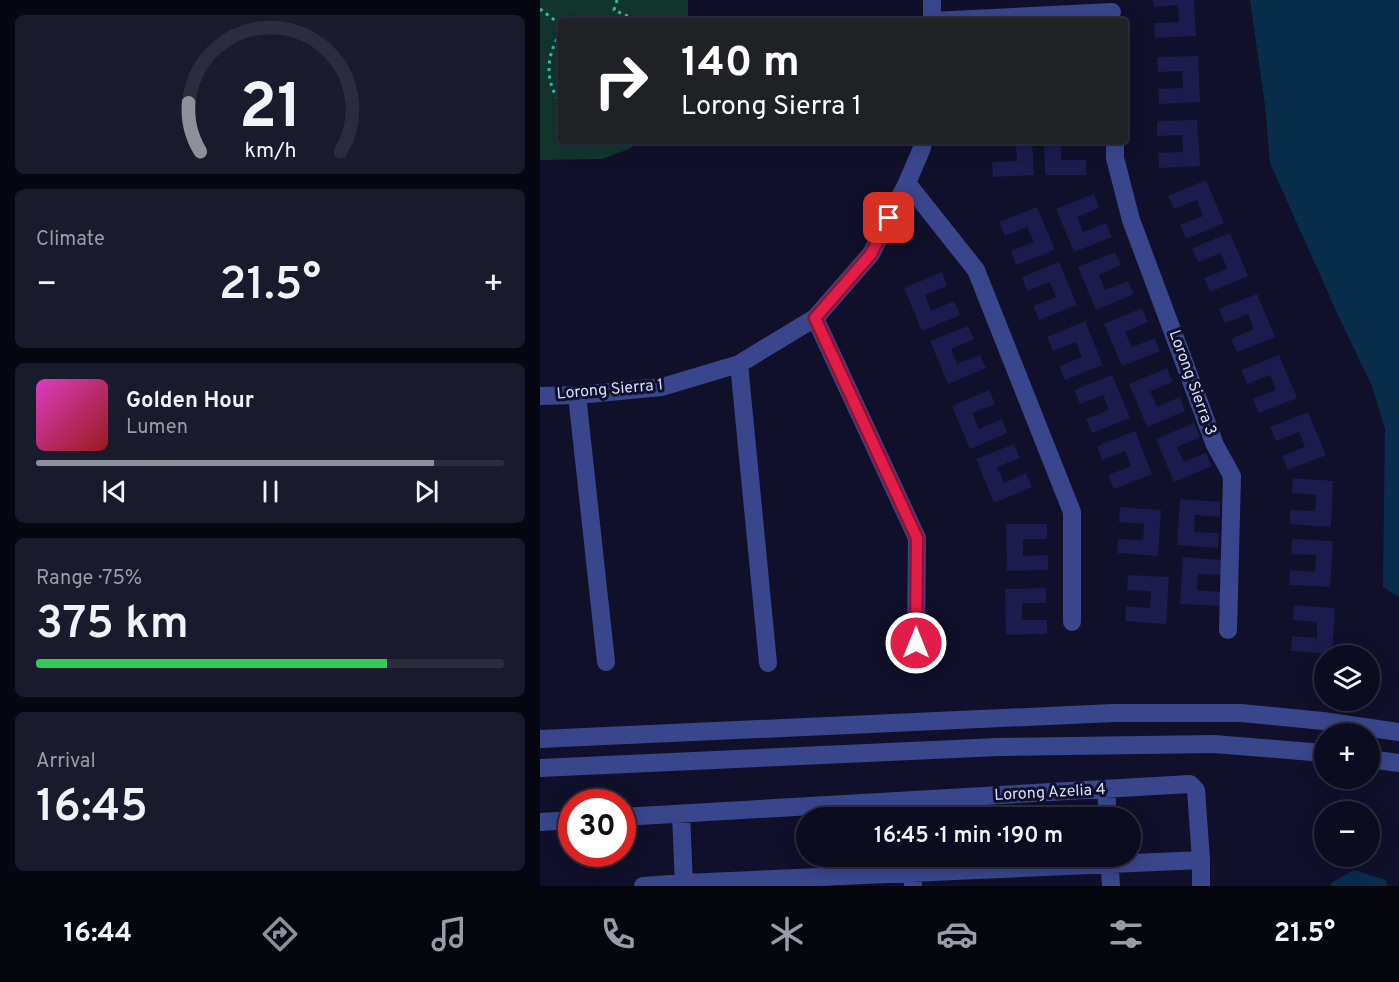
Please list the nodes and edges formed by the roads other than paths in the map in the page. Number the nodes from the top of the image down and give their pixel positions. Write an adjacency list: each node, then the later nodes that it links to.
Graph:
1 (932, 0): 3 (street)
2 (1112, 11): 4 (street)
3 (932, 18)
4 (986, 18)
5 (922, 144): 7 (street, Lorong Sierra 1)
6 (1115, 144): 13 (street, Lorong Sierra 3)
7 (907, 183): 8 (street, Lorong Sierra 1); 12 (street)
8 (815, 318): 9 (street, Lorong Sierra 1); 14 (street)
9 (739, 364): 10 (street, Lorong Sierra 1); 16 (street)
10 (577, 395): 11 (street, Lorong Sierra 1); 15 (street)
11 (540, 396)
12 (1072, 622)
13 (1228, 630)
14 (916, 643)
15 (606, 662)
16 (768, 663)
17 (1399, 732): 18 (street)
18 (540, 739)
19 (1314, 752): 22 (street)
20 (1380, 760): 21 (street)
21 (1399, 763)
22 (540, 768)
23 (1106, 789): 24 (street, Lorong Azelia 4); 25 (street); 32 (street, Lorong Azelia 4)
24 (930, 807)
25 (1107, 807)
26 (796, 811): 27 (street, Lorong Azelia 4)
27 (681, 814): 28 (street, Lorong Azelia 4); 36 (street)
28 (636, 816)
29 (558, 821): 30 (street)
30 (540, 822)
31 (1141, 861): 32 (street)
32 (1201, 861): 39 (street)
33 (1002, 867): 35 (street)
34 (1110, 867): 38 (street)
35 (912, 872): 36 (street)
36 (684, 884): 37 (street)
37 (643, 886)
38 (1111, 886)
39 (1201, 886)

